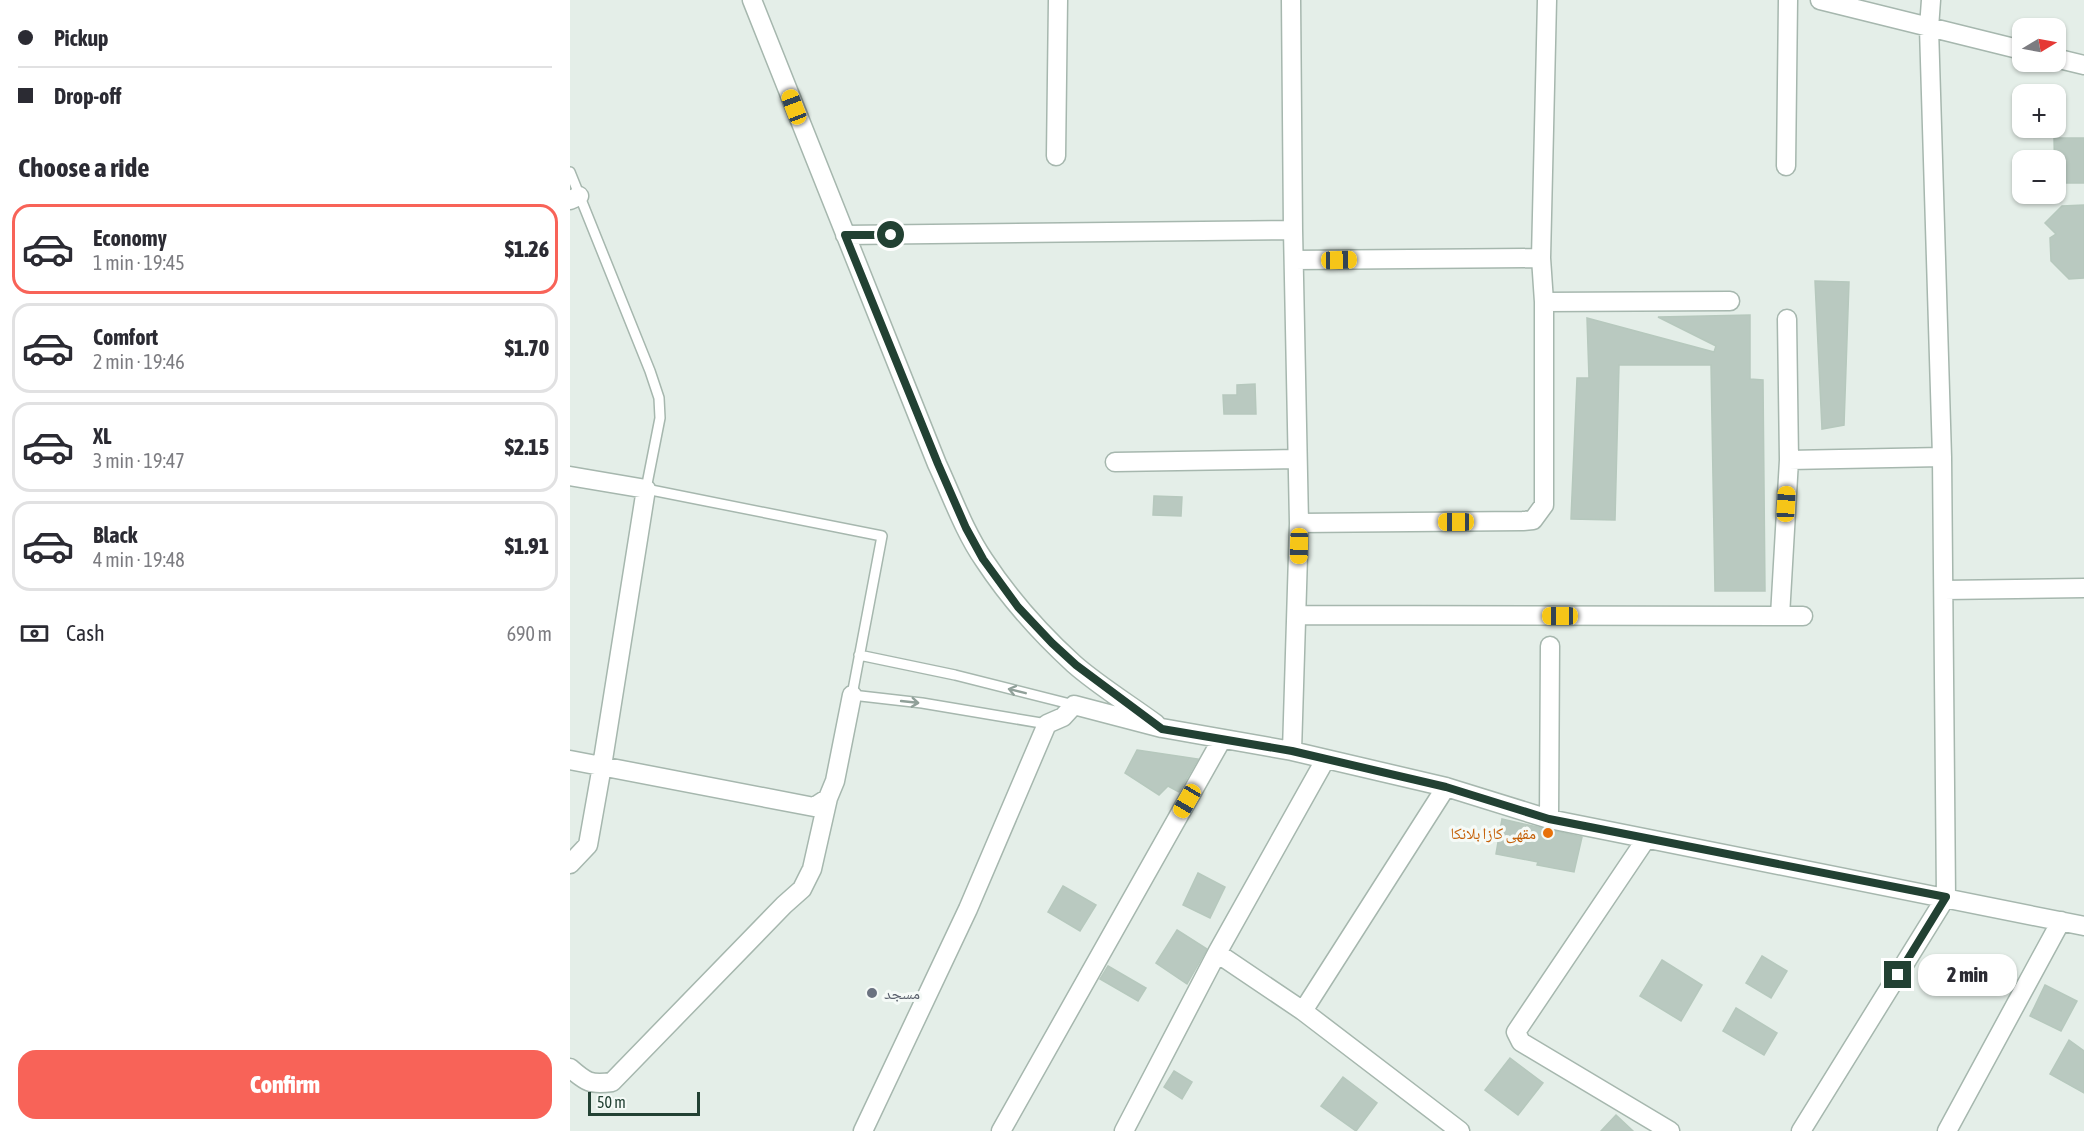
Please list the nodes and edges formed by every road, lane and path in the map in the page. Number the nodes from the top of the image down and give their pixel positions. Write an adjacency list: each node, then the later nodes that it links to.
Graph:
1 (752, 0): 17 (street)
2 (1058, 0): 12 (street)
3 (1292, 0): 16 (street)
4 (1547, 0): 18 (street)
5 (1788, 0): 13 (street)
6 (1820, 0): 8 (street)
7 (1931, 0): 8 (street)
8 (1929, 28): 9 (street); 23 (street)
9 (2012, 48)
10 (2066, 61): 11 (street)
11 (2084, 65)
12 (1056, 156)
13 (1786, 166)
14 (570, 172): 15 (lane)
15 (575, 198): 28 (lane)
16 (1293, 230): 17 (street); 19 (street)
17 (845, 235): 40 (street)
18 (1541, 258): 19 (street); 21 (street)
19 (1294, 260): 24 (street)
20 (1730, 301): 21 (street)
21 (1544, 302): 29 (street)
22 (1787, 320): 25 (street)
23 (1942, 457): 25 (street); 31 (street)
24 (1297, 459): 26 (street); 29 (street)
25 (1789, 460): 33 (street)
26 (1115, 462)
27 (570, 476): 28 (street)
28 (646, 489): 36 (lane); 45 (street)
29 (1299, 523): 32 (street)
30 (2084, 588): 31 (street)
31 (1944, 590): 51 (street)
32 (1297, 615): 33 (street); 42 (street)
33 (1780, 616): 34 (street)
34 (1803, 616)
35 (1550, 645): 48 (street)
36 (859, 655): 37 (lane); 38 (lane, one-way to 36)
37 (852, 695): 39 (lane, one-way to 39); 47 (street)
38 (1074, 705): 39 (street); 40 (street)
39 (1047, 724): 57 (street)
40 (1162, 729): 41 (street)
41 (1222, 739): 42 (street); 58 (street)
42 (1292, 751): 44 (street)
43 (570, 760): 45 (street)
44 (1325, 760): 46 (street); 54 (street)
45 (602, 766): 47 (street); 50 (street)
46 (1446, 787): 48 (street); 55 (street)
47 (828, 798): 56 (street)
48 (1549, 819): 49 (street)
49 (1646, 839): 51 (street); 61 (street)
50 (570, 864)
51 (1946, 897): 52 (street); 62 (street)
52 (2061, 921): 53 (street); 63 (street)
53 (2084, 926)
54 (1218, 953): 55 (street); 59 (street)
55 (1303, 1011): 60 (street)
56 (570, 1068)
57 (863, 1131)
58 (1001, 1131)
59 (1124, 1131)
60 (1460, 1131)
61 (1670, 1131)
62 (1801, 1131)
63 (1947, 1131)

